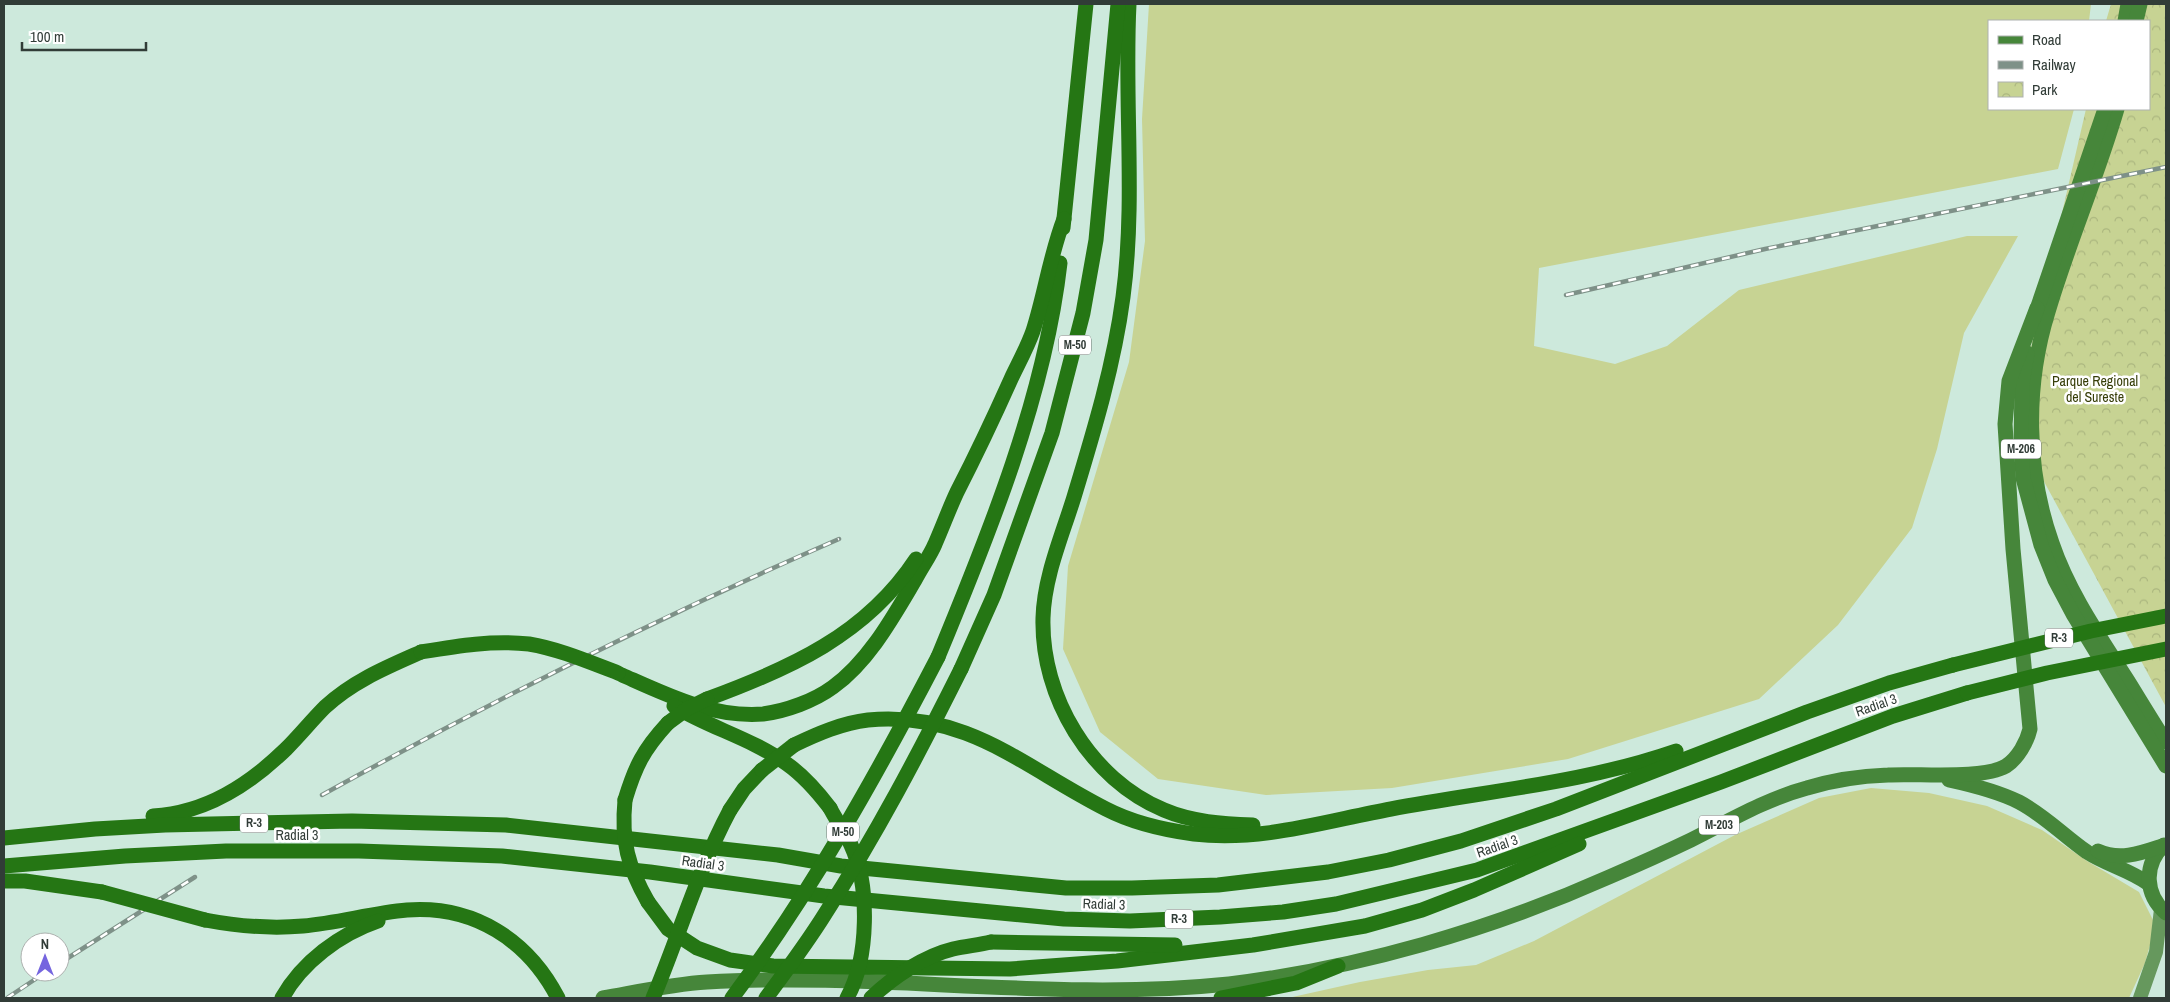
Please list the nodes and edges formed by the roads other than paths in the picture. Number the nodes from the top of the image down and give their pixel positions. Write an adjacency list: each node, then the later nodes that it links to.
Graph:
1 (1086, 4): 10 (highway, M-50)
2 (1118, 4): 40 (highway, M-50, bridge)
3 (1129, 4): 21 (highway)
4 (2128, 4): 6 (main road)
5 (2140, 4): 7 (main road)
6 (2124, 20)
7 (2136, 20)
8 (2105, 110): 11 (main road, M-206)
9 (2117, 110): 17 (main road, M-206)
10 (1064, 219): 12 (highway); 39 (highway, M-50, bridge)
11 (2037, 308): 18 (main road, M-206); 19 (main road)
12 (947, 512): 15 (highway); 29 (highway, bridge)
13 (2166, 616): 16 (highway, Radial 3 / R-3, bridge)
14 (2166, 648): 20 (highway, Radial 3 / R-3, bridge)
15 (620, 674): 23 (highway, bridge); 41 (highway, bridge)
16 (1889, 684): 21 (highway); 24 (highway, Radial 3 / R-3)
17 (2166, 742)
18 (2166, 766)
19 (1922, 774): 22 (main road, M-203); 33 (main road, M-203)
20 (1721, 782): 26 (highway, Radial 3 / R-3); 29 (highway)
21 (1391, 809): 38 (highway, bridge)
22 (2050, 822): 25 (main road, M-203); 28 (main road, M-203)
23 (4, 830)
24 (4, 838)
25 (2164, 845): 28 (main road, M-203)
26 (4, 866)
27 (4, 881): 31 (highway, bridge)
28 (2149, 884): 30 (main road)
29 (1474, 890): 42 (highway, bridge)
30 (2164, 911): 35 (main road)
31 (441, 912): 34 (highway); 36 (highway)
32 (2166, 949): 35 (main road)
33 (1338, 966): 37 (main road, M-203); 43 (highway)
34 (555, 993)
35 (2141, 995)
36 (282, 998)
37 (603, 998)
38 (652, 998)
39 (732, 998)
40 (766, 998)
41 (847, 998)
42 (871, 998)
43 (1221, 998)

